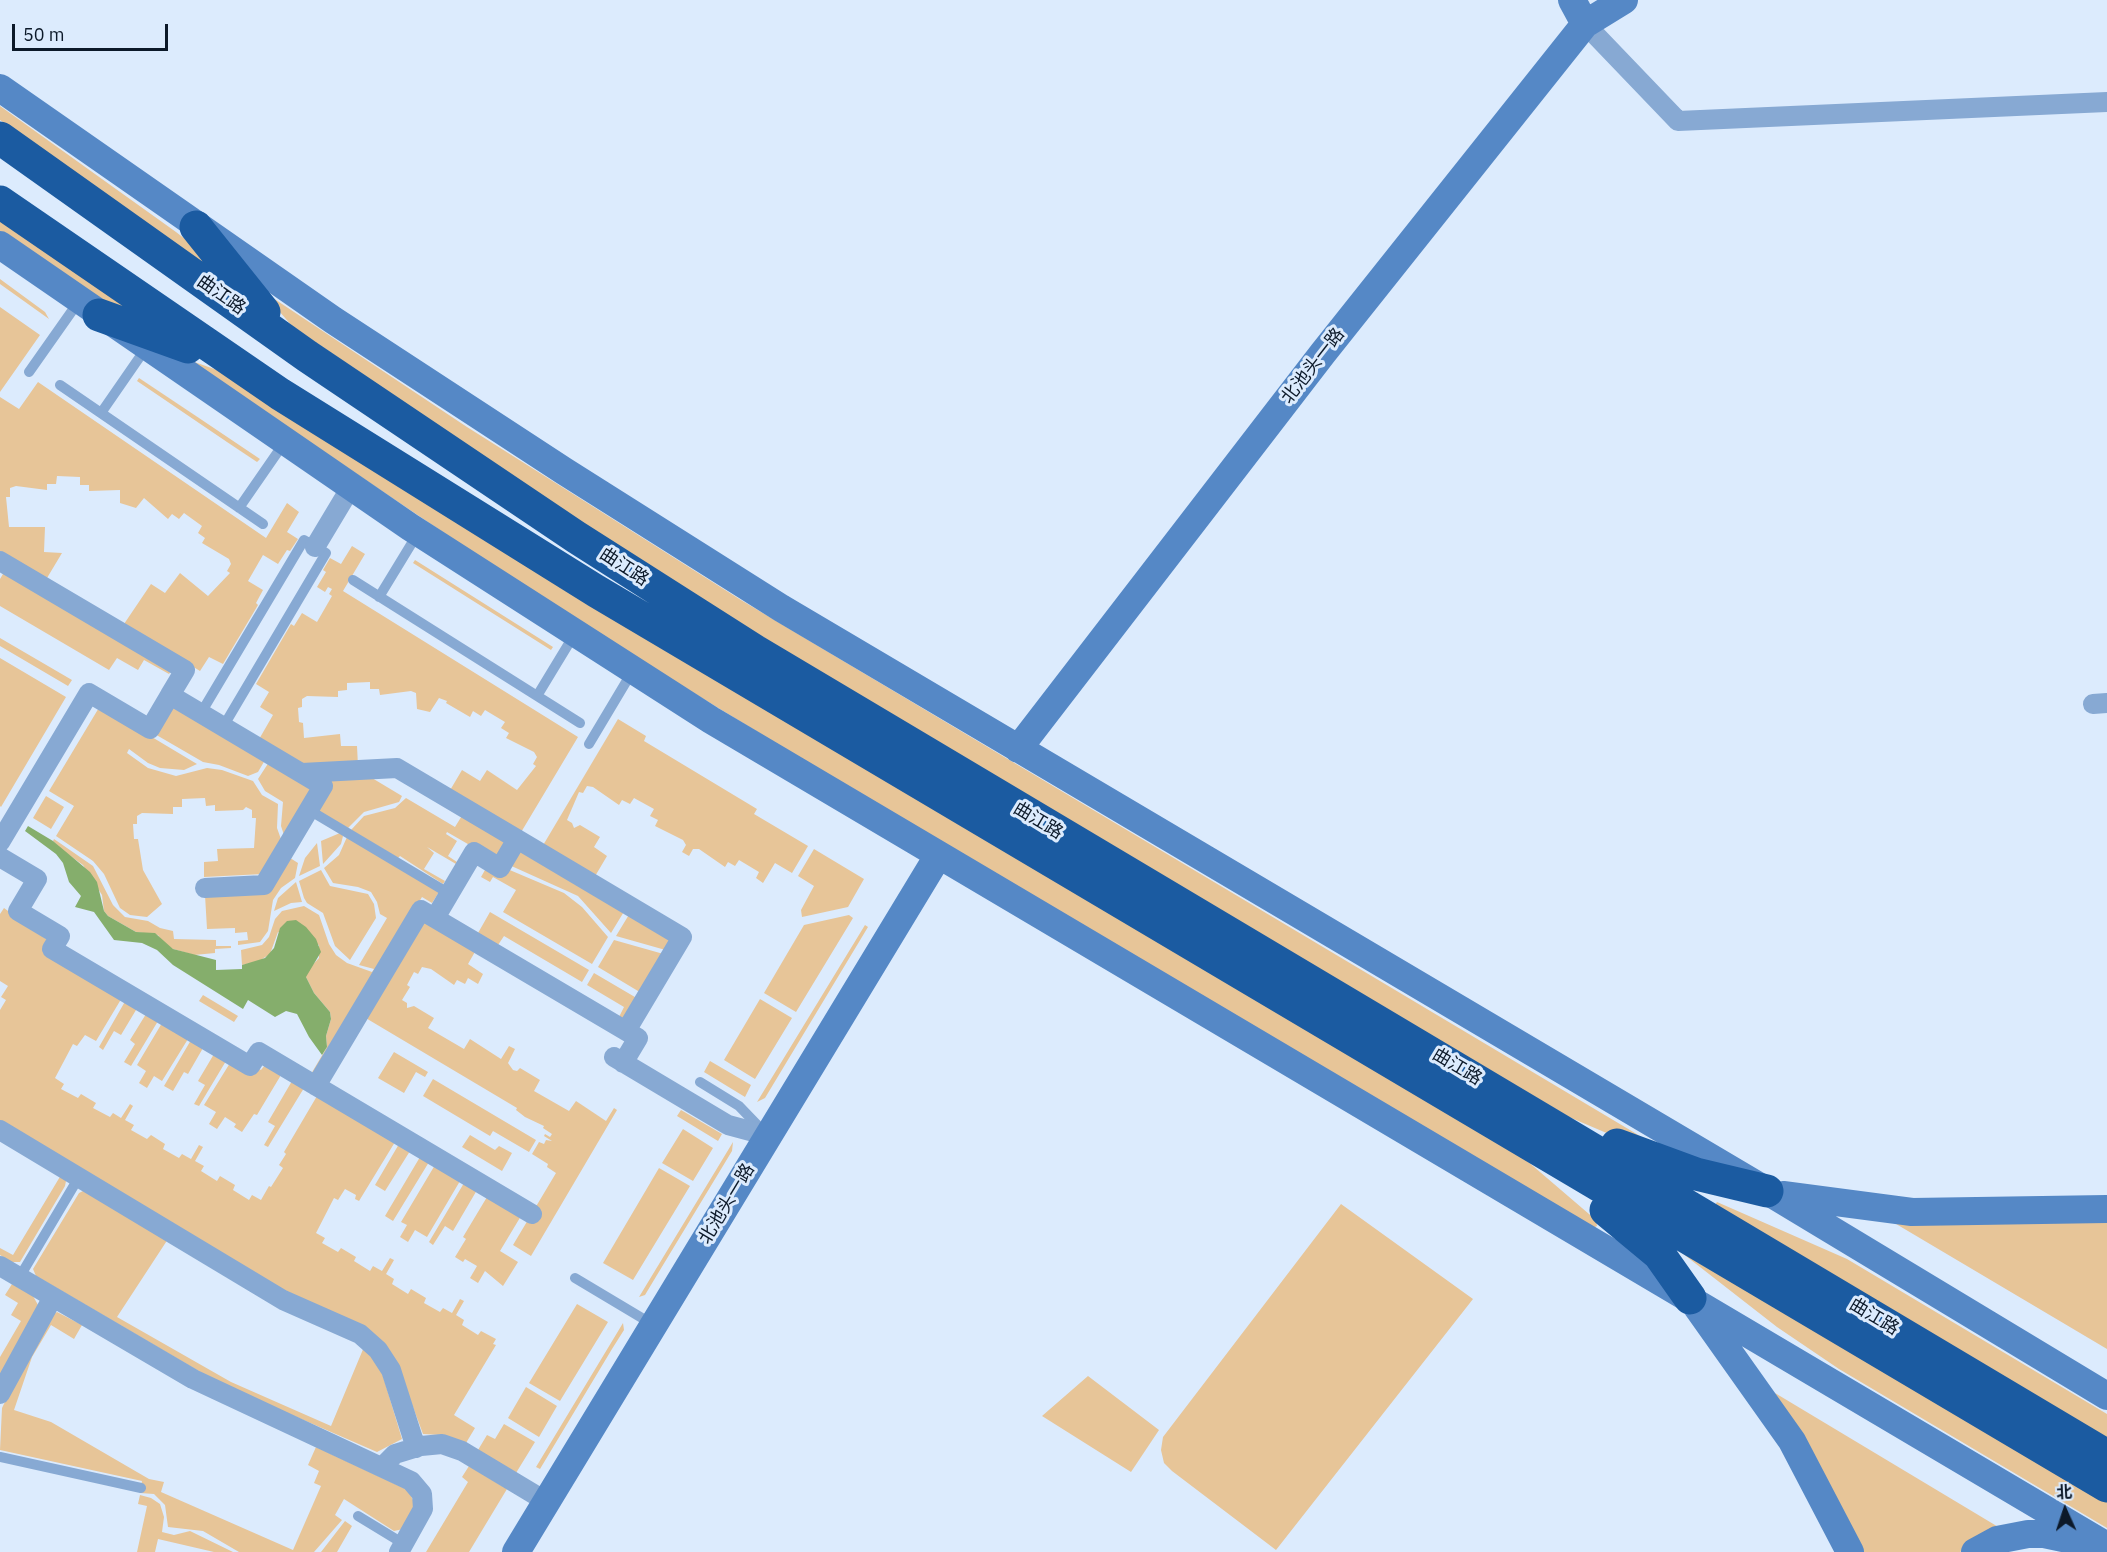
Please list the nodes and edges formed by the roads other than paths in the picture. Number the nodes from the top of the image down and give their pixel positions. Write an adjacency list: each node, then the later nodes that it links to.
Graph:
1 (1624, 0): 2 (main road, 北池头一路)
2 (1579, 12): 4 (street); 33 (main road, 北池头一路)
3 (0, 88): 7 (main road)
4 (2107, 102)
5 (0, 138): 10 (highway, 曲江路)
6 (0, 202): 12 (highway, 曲江路)
7 (196, 227): 10 (highway); 33 (main road)
8 (0, 245): 9 (main road)
9 (89, 308): 11 (main road); 12 (highway); 13 (lane)
10 (287, 342): 48 (highway, 曲江路)
11 (146, 348): 15 (lane); 16 (main road)
12 (235, 364): 48 (highway, 曲江路)
13 (29, 372)
14 (60, 385): 15 (lane)
15 (100, 413): 18 (lane)
16 (284, 443): 17 (main road); 18 (lane)
17 (351, 488): 20 (main road); 21 (street)
18 (239, 508): 19 (lane)
19 (263, 524)
20 (418, 532): 24 (lane); 25 (main road)
21 (315, 547): 29 (lane); 31 (lane)
22 (0, 561): 27 (street)
23 (352, 580): 24 (lane)
24 (379, 597): 28 (lane)
25 (574, 634): 26 (main road); 28 (lane)
26 (633, 671): 32 (lane); 39 (main road)
27 (170, 695): 29 (street); 36 (street)
28 (537, 696): 30 (lane)
29 (201, 713): 31 (street)
30 (580, 723)
31 (223, 726): 34 (street)
32 (589, 744)
33 (1018, 749): 51 (main road)
34 (302, 773): 35 (street); 37 (street)
35 (309, 810): 41 (street); 42 (lane)
36 (7, 815): 38 (street)
37 (517, 839): 42 (street); 44 (street)
38 (0, 842)
39 (938, 856): 49 (main road, 北池头一路); 58 (main road)
40 (0, 857): 46 (street)
41 (205, 888)
42 (450, 894): 43 (street)
43 (435, 918): 44 (street); 46 (street)
44 (626, 1031): 49 (street)
45 (700, 1082): 49 (lane)
46 (316, 1086): 53 (street)
47 (0, 1130): 50 (street)
48 (1536, 1132): 51 (highway); 58 (highway); 63 (highway, 曲江路); 66 (highway, 曲江路)
49 (769, 1136): 59 (main road, 北池头一路)
50 (79, 1177): 55 (lane); 62 (street)
51 (1767, 1191): 52 (main road); 61 (main road)
52 (2107, 1209)
53 (532, 1214)
54 (0, 1266): 55 (street)
55 (19, 1278): 57 (street)
56 (575, 1278): 59 (lane)
57 (52, 1297): 60 (street); 65 (street)
58 (1690, 1298): 70 (main road); 73 (main road)
59 (654, 1325): 68 (main road, 北池头一路)
60 (0, 1394)
61 (2107, 1396)
62 (416, 1448): 65 (street); 68 (street)
63 (2107, 1456)
64 (0, 1457): 67 (lane)
65 (383, 1466): 71 (street)
66 (2107, 1486)
67 (141, 1488)
68 (547, 1502): 72 (main road, 北池头一路)
69 (358, 1516): 71 (lane)
70 (2107, 1547): 74 (main road)
71 (402, 1548)
72 (516, 1552)
73 (1850, 1552)
74 (1976, 1552)

